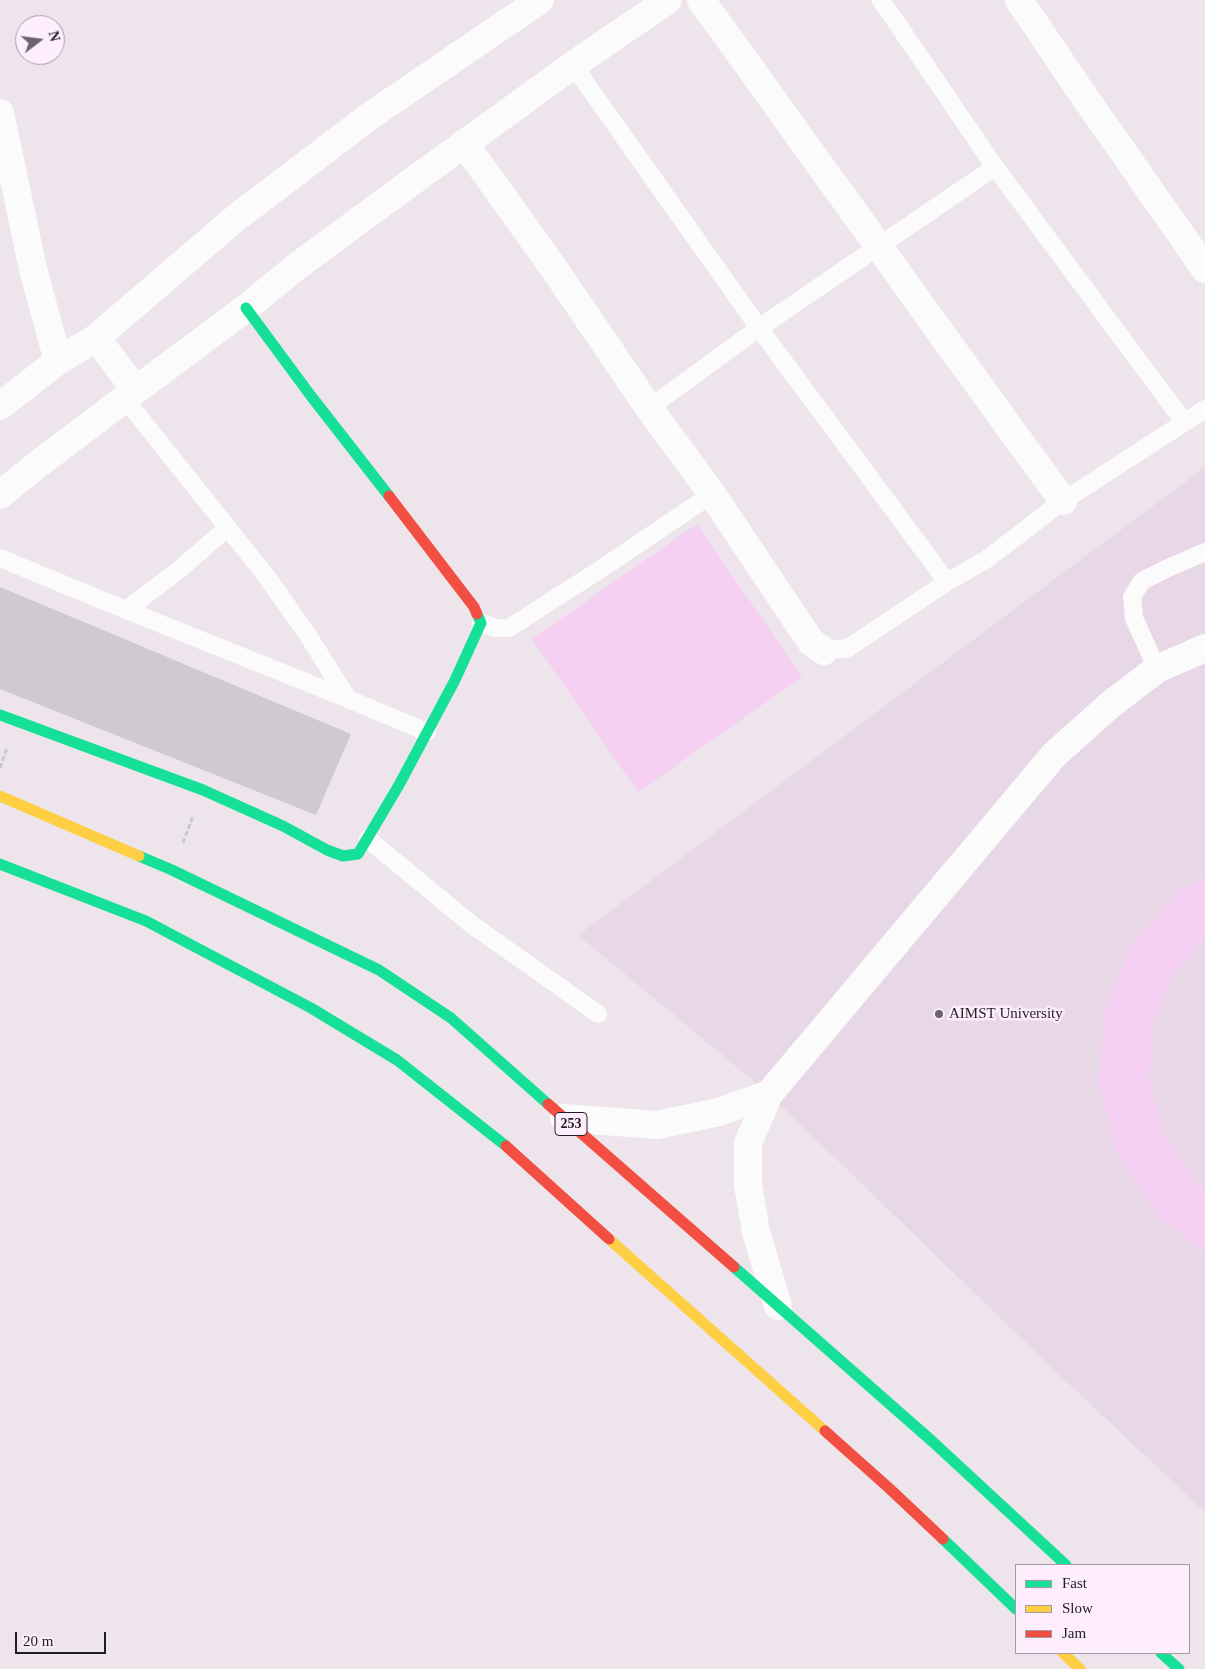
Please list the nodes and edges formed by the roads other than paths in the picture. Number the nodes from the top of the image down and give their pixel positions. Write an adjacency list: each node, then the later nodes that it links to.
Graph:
1 (540, 0): 14 (street)
2 (668, 0): 6 (street)
3 (701, 0): 10 (street)
4 (881, 0): 9 (lane)
5 (1020, 0): 11 (street)
6 (573, 65): 8 (street); 13 (lane)
7 (0, 113): 15 (street)
8 (464, 143): 12 (street); 18 (street)
9 (995, 167): 10 (lane); 20 (lane)
10 (878, 247): 13 (lane); 23 (street)
11 (1205, 268)
12 (246, 308): 16 (street); 29 (main road)
13 (759, 328): 18 (lane); 27 (lane)
14 (96, 338): 15 (street); 16 (street)
15 (58, 361): 17 (street)
16 (130, 394): 22 (street); 24 (lane)
17 (0, 406)
18 (649, 408): 21 (street)
19 (1205, 409): 20 (lane)
20 (1184, 422): 23 (lane)
21 (712, 494): 29 (lane); 31 (street)
22 (0, 495)
23 (1063, 500): 27 (lane)
24 (227, 528): 28 (lane); 33 (lane)
25 (1205, 552): 32 (lane)
26 (0, 558): 28 (lane)
27 (947, 582): 31 (lane)
28 (126, 610): 33 (lane)
29 (481, 624): 35 (main road)
30 (1205, 648): 32 (street)
31 (824, 651)
32 (1157, 669): 40 (street)
33 (348, 699): 35 (lane)
34 (0, 715): 37 (main road)
35 (427, 732): 37 (main road)
36 (0, 796): 41 (main road, 253)
37 (368, 839): 39 (lane)
38 (0, 864): 44 (main road)
39 (598, 1014)
40 (769, 1094): 41 (street); 42 (street)
41 (564, 1118): 42 (main road, 253)
42 (778, 1306): 43 (main road, 253)
43 (1065, 1564)
44 (1015, 1608)
45 (1064, 1654): 47 (main road)
46 (1162, 1654): 48 (main road)
47 (1080, 1669)
48 (1179, 1669)

